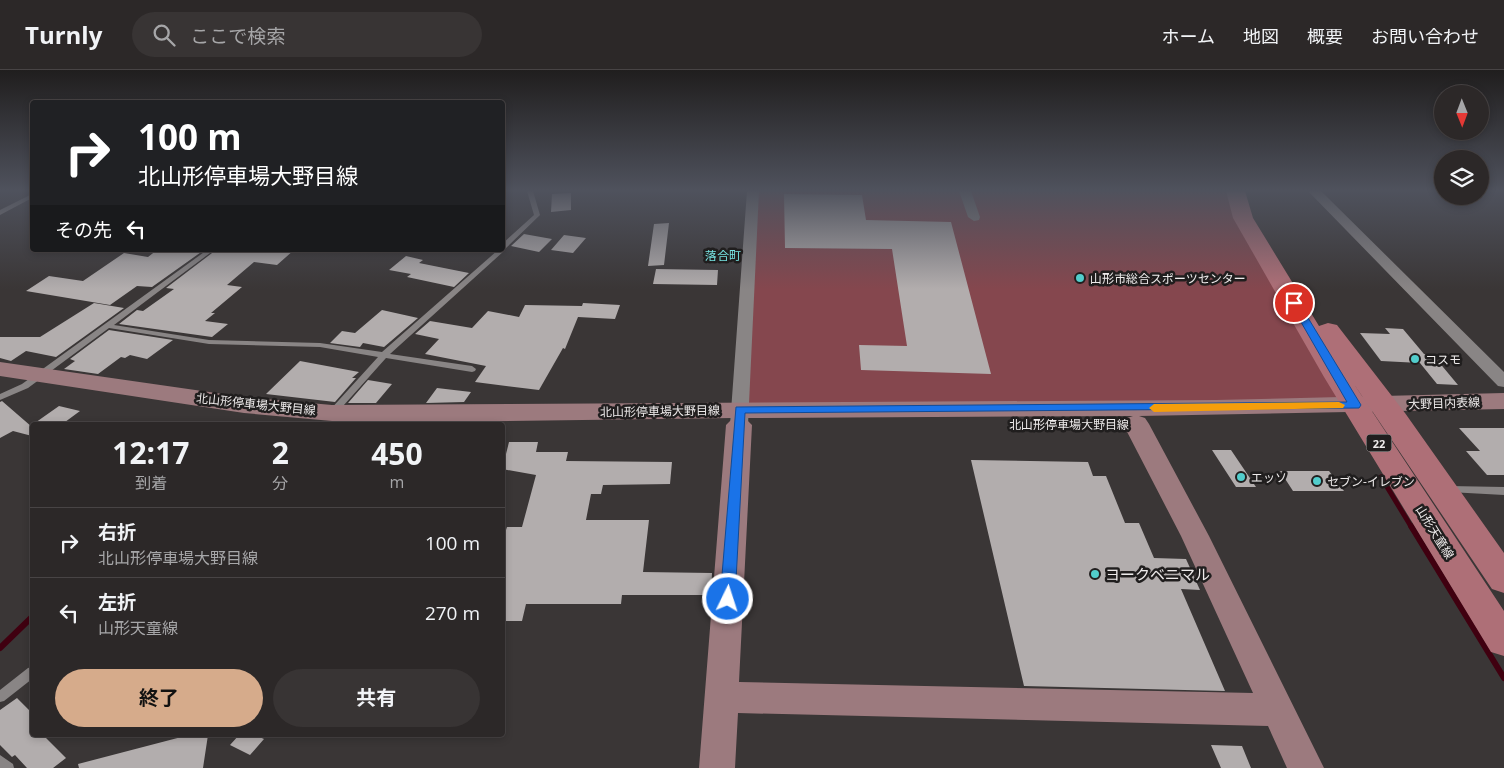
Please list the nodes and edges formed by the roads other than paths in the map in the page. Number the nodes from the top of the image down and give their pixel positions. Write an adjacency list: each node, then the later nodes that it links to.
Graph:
1 (528, 224): 5 (lane)
2 (751, 224): 20 (street)
3 (1247, 224): 18 (main road, 山形天童線 / 22)
4 (1346, 224): 14 (street)
5 (505, 246)
6 (208, 252): 8 (lane)
7 (499, 252): 9 (lane)
8 (108, 326): 9 (lane); 12 (lane)
9 (384, 355): 11 (lane); 17 (lane)
10 (0, 369): 12 (main road, 北山形停車場大野目線)
11 (472, 369)
12 (32, 381): 13 (main road, 北山形停車場大野目線); 15 (lane); 17 (main road, 北山形停車場大野目線); 21 (main road, 北山形停車場大野目線)
13 (0, 382)
14 (1504, 382)
15 (0, 397)
16 (1504, 402): 18 (main road, 大野目内表線)
17 (332, 413): 20 (main road, 北山形停車場大野目線)
18 (1374, 413): 19 (main road, 大野目内表線); 20 (main road, 北山形停車場大野目線); 22 (main road, 北山形停車場大野目線); 24 (main road, 山形天童線 / 22); 27 (main road, 山形天童線 / 22)
19 (1504, 415)
20 (740, 417): 22 (main road, 北山形停車場大野目線); 23 (main road, 北山形停車場大野目線); 29 (main road)
21 (264, 422)
22 (1136, 424): 31 (main road)
23 (505, 429)
24 (1442, 488): 25 (lane); 26 (main road, 山形天童線 / 22)
25 (1504, 491)
26 (1504, 579)
27 (1504, 641)
28 (30, 674): 30 (lane)
29 (721, 696): 31 (main road); 34 (main road)
30 (0, 697)
31 (1277, 710): 35 (main road)
32 (0, 762): 33 (lane)
33 (8, 768)
34 (717, 768)
35 (1306, 768)

